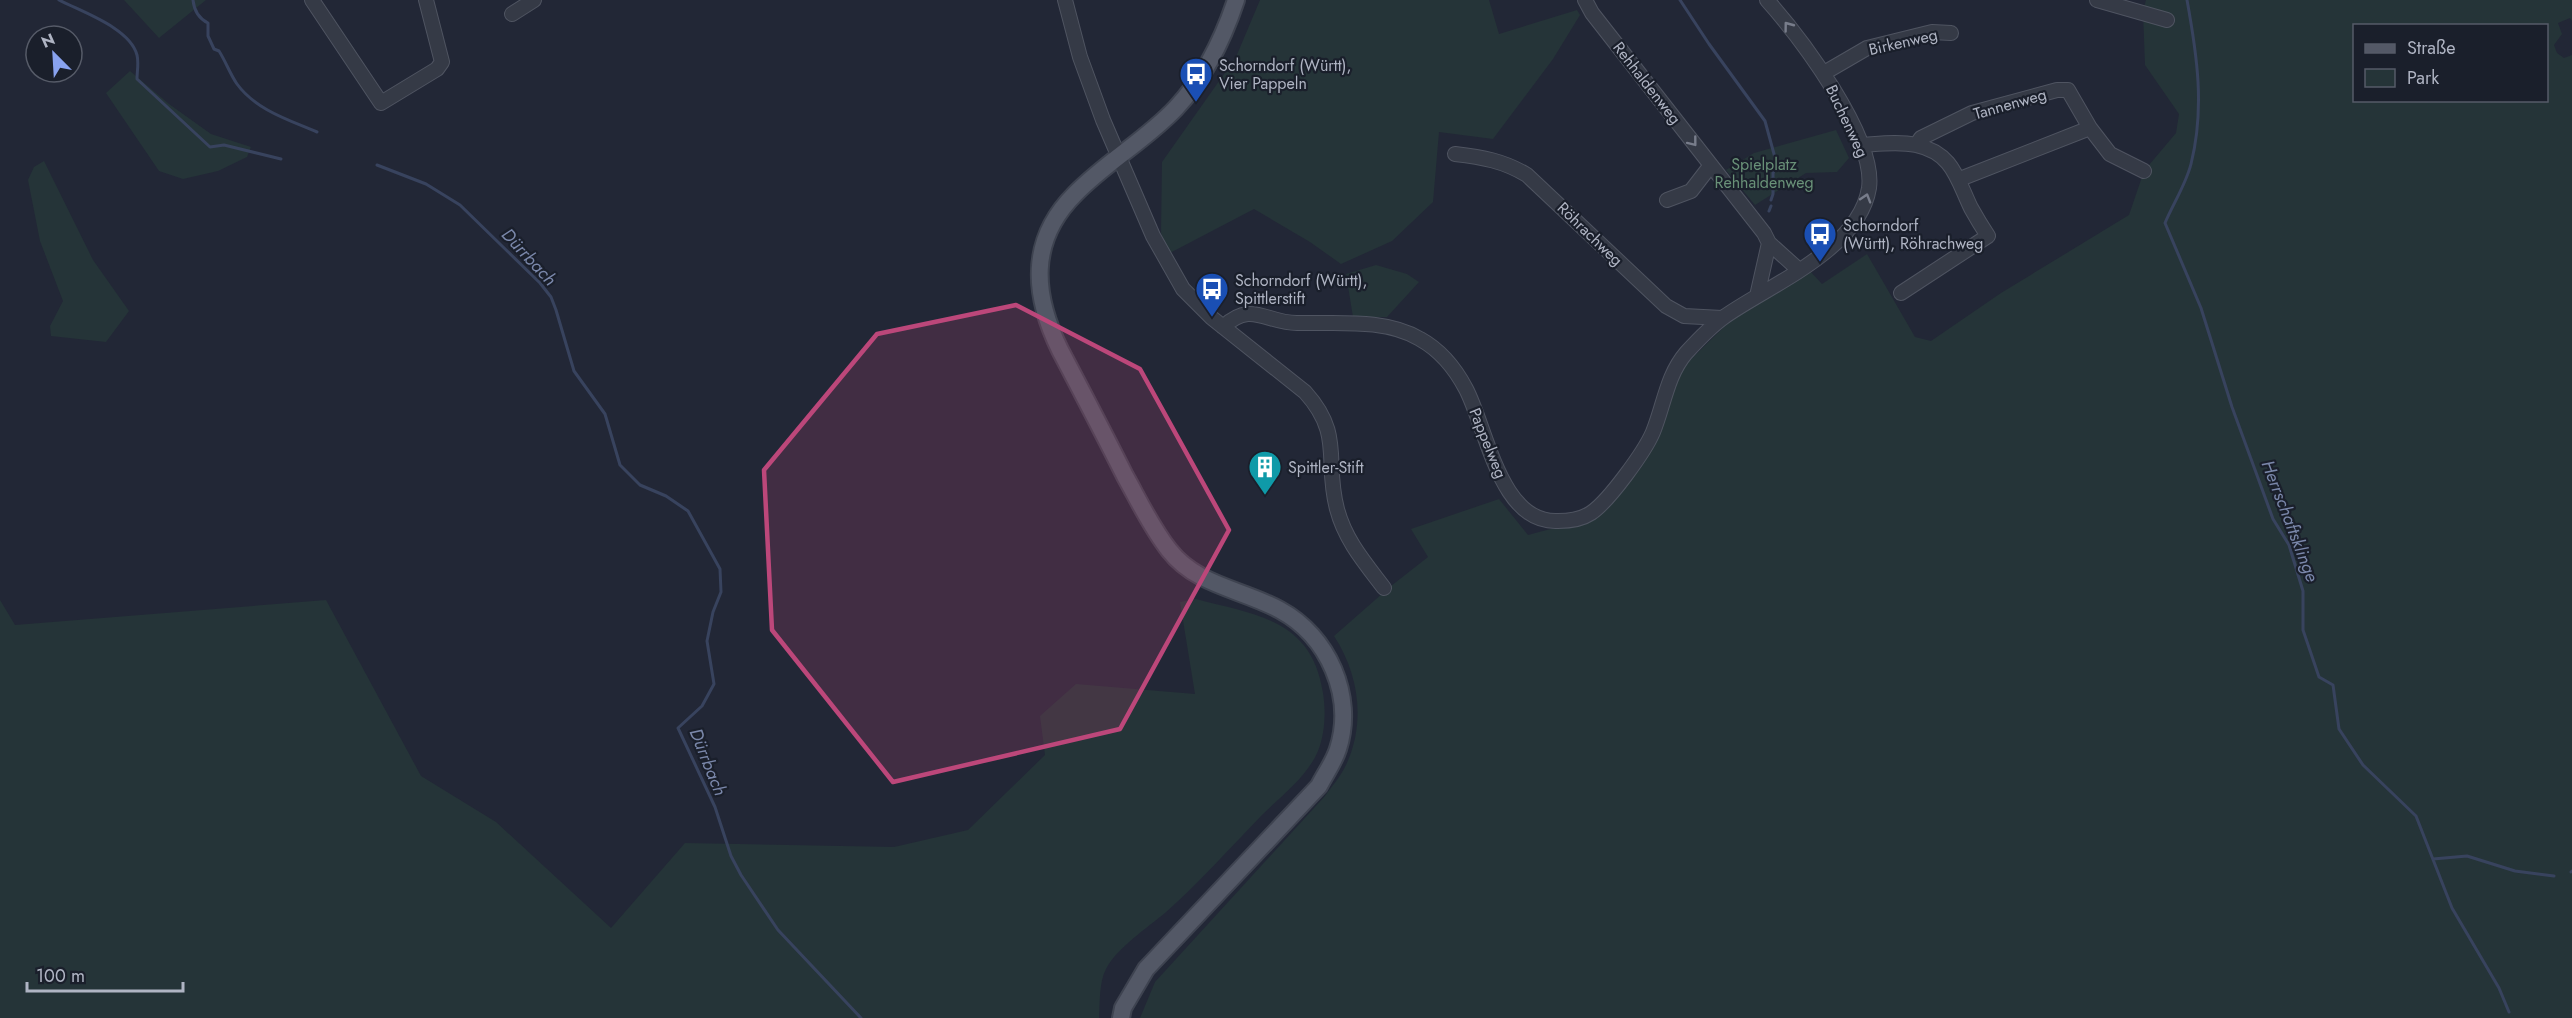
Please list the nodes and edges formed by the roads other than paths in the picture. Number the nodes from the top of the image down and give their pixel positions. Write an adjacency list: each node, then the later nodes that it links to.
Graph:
1 (312, 0): 2 (street)
2 (426, 0)
3 (534, 0): 9 (street)
4 (1065, 0): 17 (street)
5 (1236, 0): 17 (main road)
6 (1585, 0): 18 (street, Rehhaldenweg, one-way to 18)
7 (1767, 0): 12 (street, Buchenweg, one-way to 7)
8 (2097, 0): 10 (street)
9 (512, 14)
10 (2167, 20)
11 (1951, 33): 12 (street, Birkenweg)
12 (1824, 73): 14 (street, Buchenweg)
13 (2090, 128): 15 (street, Tannenweg); 19 (street, Tannenweg); 20 (street)
14 (1861, 144): 15 (street); 23 (street, Buchenweg, one-way to 14)
15 (1916, 145): 20 (street)
16 (1455, 154): 26 (street, Röhrachweg)
17 (1120, 158): 27 (street); 29 (main road)
18 (1711, 165): 21 (street); 22 (street, Rehhaldenweg)
19 (2144, 171)
20 (1959, 179): 24 (street)
21 (1667, 200)
22 (1768, 243): 23 (street, Rehhaldenweg); 25 (street)
23 (1799, 270): 25 (street, Pappelweg)
24 (1901, 294)
25 (1757, 296): 26 (street, Pappelweg)
26 (1722, 318): 27 (street, Pappelweg)
27 (1223, 327): 28 (street)
28 (1384, 588)
29 (1121, 1018)

